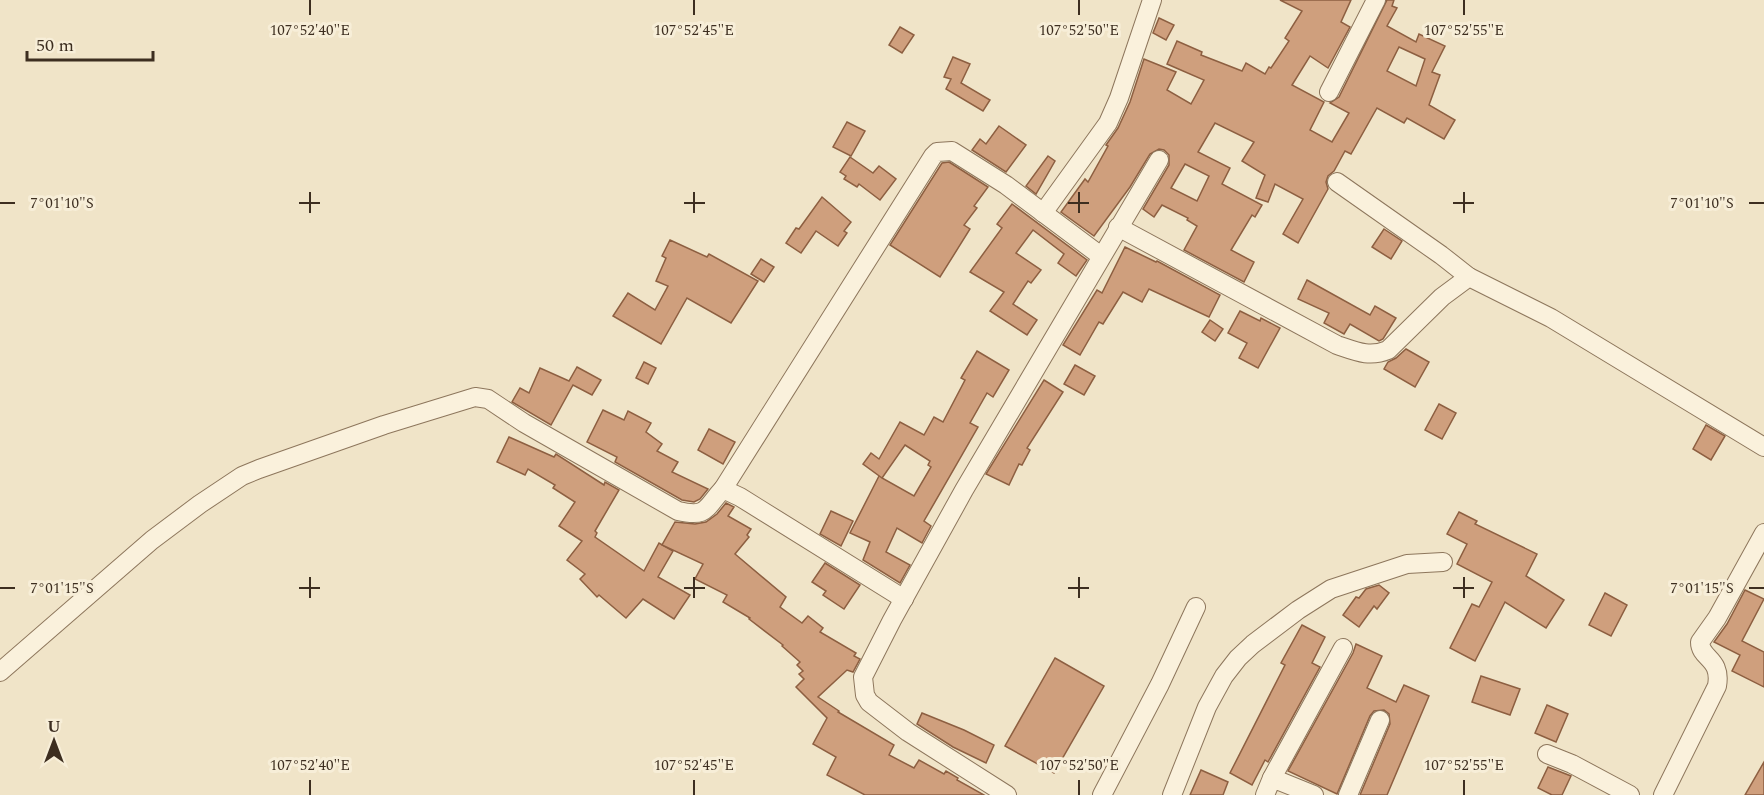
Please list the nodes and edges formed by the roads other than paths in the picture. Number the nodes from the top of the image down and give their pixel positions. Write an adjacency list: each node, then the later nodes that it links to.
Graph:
1 (1152, 0): 6 (street)
2 (1376, 0): 3 (street)
3 (1329, 92)
4 (1159, 160): 7 (street)
5 (1337, 182): 9 (street)
6 (1043, 213): 8 (street); 11 (street)
7 (1118, 227): 8 (street); 9 (street)
8 (1101, 256): 14 (street)
9 (1469, 277): 10 (street)
10 (1764, 447)
11 (723, 489): 14 (street); 17 (street)
12 (1764, 533): 27 (street)
13 (1443, 562): 23 (street)
14 (904, 599): 21 (street)
15 (1196, 607): 22 (street)
16 (1342, 648): 20 (street)
17 (0, 672)
18 (1380, 720): 25 (street)
19 (1547, 754): 26 (street)
20 (1268, 787): 24 (street)
21 (1006, 795)
22 (1102, 795)
23 (1172, 795)
24 (1314, 795)
25 (1348, 795)
26 (1630, 795)
27 (1663, 795)

